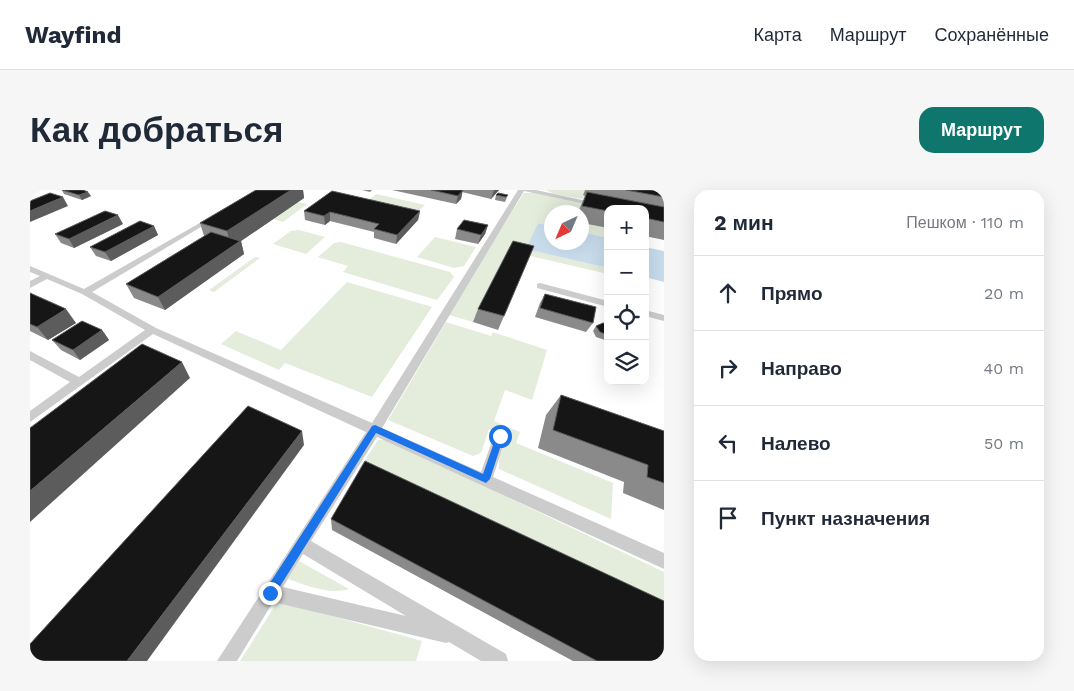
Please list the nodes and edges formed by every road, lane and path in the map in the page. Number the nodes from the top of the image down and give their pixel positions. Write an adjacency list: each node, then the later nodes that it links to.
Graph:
1 (521, 190): 17 (lane)
2 (526, 190): 3 (lane)
3 (604, 206)
4 (220, 214): 9 (lane)
5 (30, 269): 6 (lane)
6 (46, 276): 7 (lane); 9 (lane)
7 (30, 285)
8 (540, 286): 10 (lane)
9 (85, 292): 13 (lane)
10 (604, 303)
11 (649, 314): 12 (lane)
12 (664, 318)
13 (152, 330): 15 (lane); 17 (lane)
14 (30, 355): 15 (lane)
15 (78, 382): 16 (lane)
16 (30, 417)
17 (375, 429): 19 (lane); 20 (lane)
18 (500, 436): 19 (lane)
19 (486, 479): 21 (lane)
20 (301, 544): 22 (lane); 23 (lane)
21 (664, 561)
22 (270, 593): 23 (lane); 24 (lane)
23 (458, 637): 25 (lane)
24 (226, 661)
25 (500, 661)

